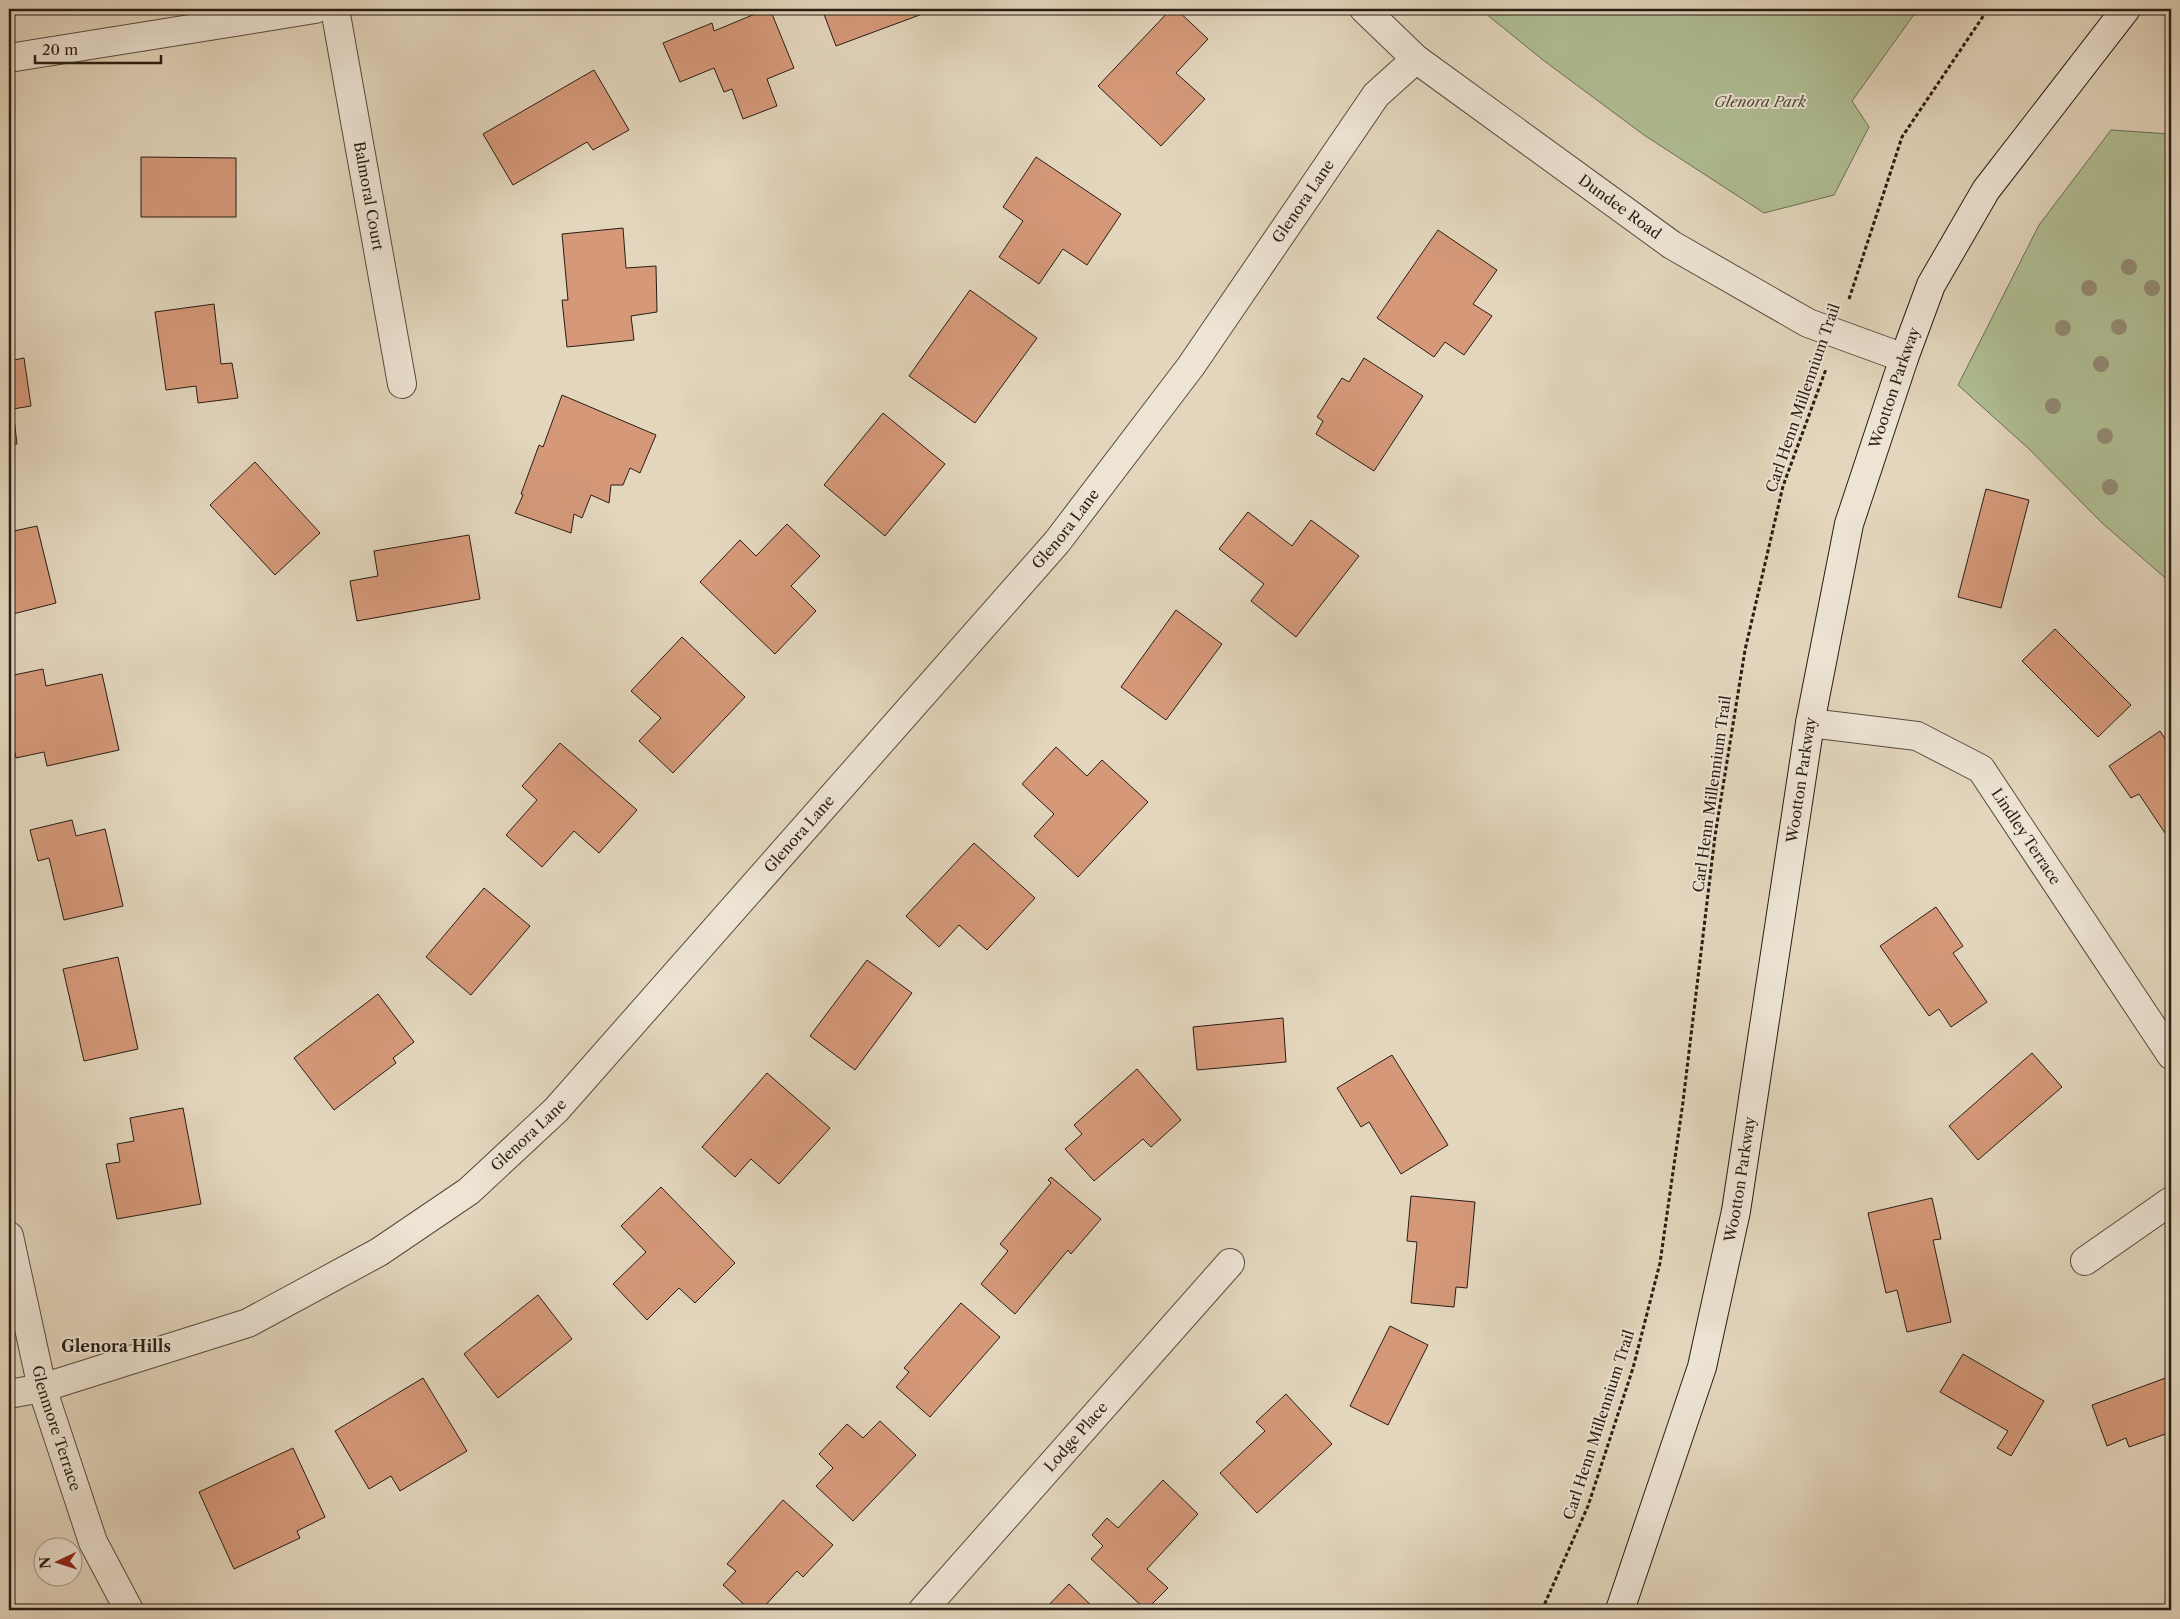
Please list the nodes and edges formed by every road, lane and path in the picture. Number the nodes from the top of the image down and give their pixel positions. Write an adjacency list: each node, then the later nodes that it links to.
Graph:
1 (315, 9): 6 (street)
2 (336, 9): 10 (street, Balmoral Court)
3 (1364, 9): 7 (street, Dundee Road)
4 (1988, 9): 8 (path, Carl Henn Millennium Trail)
5 (2126, 9): 9 (street, Wootton Parkway)
6 (9, 58)
7 (1416, 59): 8 (street, Dundee Road); 17 (street, Glenora Lane)
8 (1838, 334): 9 (street, Dundee Road); 21 (path, Carl Henn Millennium Trail)
9 (1904, 358): 11 (street, Wootton Parkway)
10 (402, 384)
11 (1810, 723): 12 (street, Lindley Terrace); 22 (street, Wootton Parkway)
12 (2171, 1055)
13 (2171, 1201): 15 (street)
14 (9, 1236): 17 (street, Glenmore Terrace)
15 (2085, 1261)
16 (1230, 1263): 20 (street, Lodge Place)
17 (42, 1388): 18 (street, Glenora Lane); 19 (street, Glenmore Terrace)
18 (9, 1394)
19 (129, 1610)
20 (923, 1610)
21 (1542, 1610)
22 (1620, 1610)

